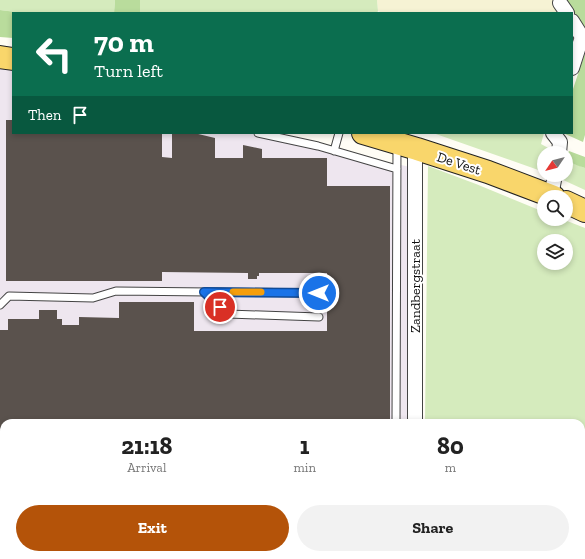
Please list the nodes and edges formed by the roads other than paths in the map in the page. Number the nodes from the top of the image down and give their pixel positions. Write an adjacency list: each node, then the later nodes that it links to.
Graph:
1 (573, 23): 4 (street)
2 (0, 57): 3 (main road)
3 (12, 59)
4 (573, 65)
5 (263, 134): 11 (lane)
6 (339, 134): 11 (lane)
7 (366, 134): 9 (main road, De Vest)
8 (554, 134): 10 (street)
9 (407, 146): 12 (lane); 13 (main road, De Vest); 21 (street, Zandbergstraat)
10 (560, 146)
11 (334, 150): 12 (lane)
12 (397, 169): 20 (lane)
13 (546, 190)
14 (573, 204): 15 (main road, De Vest)
15 (585, 211)
16 (204, 292): 17 (lane); 18 (lane); 19 (lane)
17 (319, 293)
18 (0, 305)
19 (319, 317)
20 (396, 419)
21 (415, 419)

